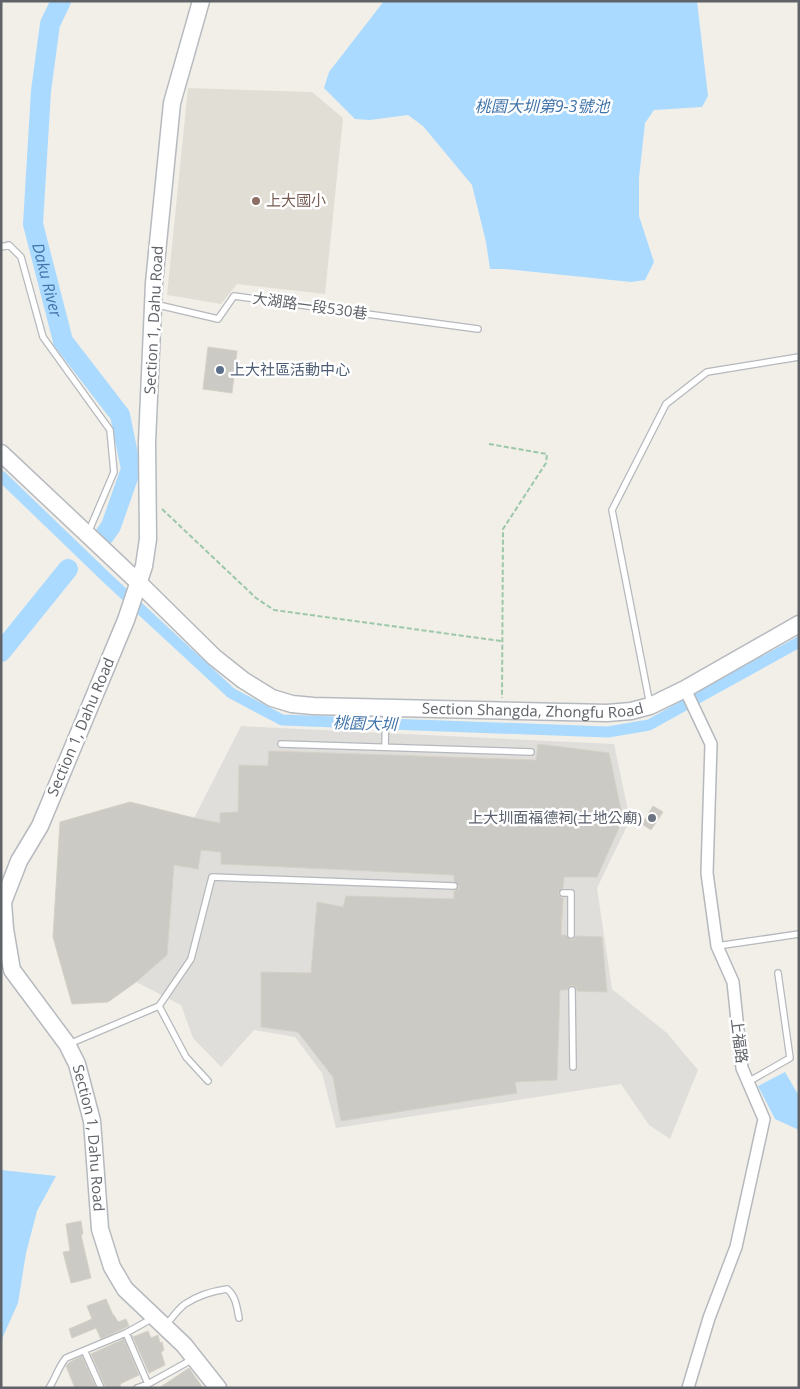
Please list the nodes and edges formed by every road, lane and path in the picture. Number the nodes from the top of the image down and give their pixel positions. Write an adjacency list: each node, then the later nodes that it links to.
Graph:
1 (201, 1): 3 (street, Section 1, Dahu Road)
2 (1, 246): 9 (lane)
3 (153, 304): 4 (lane, 大湖路一段530巷); 8 (street, Section 1, Dahu Road)
4 (478, 329)
5 (799, 357): 14 (lane)
6 (489, 444): 12 (path)
7 (1, 453): 9 (street, Section Shangda, Zhongfu Road)
8 (148, 495): 10 (street, Section 1, Dahu Road); 12 (path)
9 (88, 534): 10 (street, Section Shangda, Zhongfu Road)
10 (137, 591): 15 (street, Section Shangda, Zhongfu Road); 28 (street, Section 1, Dahu Road)
11 (799, 624): 13 (street, Section Shangda, Zhongfu Road)
12 (501, 641): 16 (path)
13 (686, 693): 14 (street, Section Shangda, Zhongfu Road); 24 (street, 上福路)
14 (650, 706): 16 (street, Section Shangda, Zhongfu Road)
15 (386, 710): 16 (street, Section Shangda, Zhongfu Road); 18 (lane)
16 (502, 711)
17 (281, 744): 18 (lane)
18 (385, 747): 19 (lane)
19 (531, 752)
20 (454, 886): 27 (lane)
21 (563, 893): 23 (lane)
22 (799, 934): 24 (lane)
23 (571, 935)
24 (717, 946): 31 (street, 上福路)
25 (778, 973): 31 (lane)
26 (572, 990): 29 (lane)
27 (159, 1006): 28 (lane); 30 (lane)
28 (67, 1044): 33 (street, Section 1, Dahu Road)
29 (573, 1067)
30 (208, 1081)
31 (748, 1082): 42 (street, 上福路)
32 (239, 1318): 33 (lane)
33 (159, 1322): 34 (lane); 36 (street, Section 1, Dahu Road)
34 (126, 1333): 35 (lane); 37 (lane)
35 (85, 1352): 38 (lane); 39 (lane)
36 (195, 1358): 37 (lane); 41 (street, Section 1, Dahu Road)
37 (148, 1384): 40 (lane)
38 (49, 1388)
39 (101, 1388)
40 (137, 1388)
41 (218, 1388)
42 (688, 1388)

